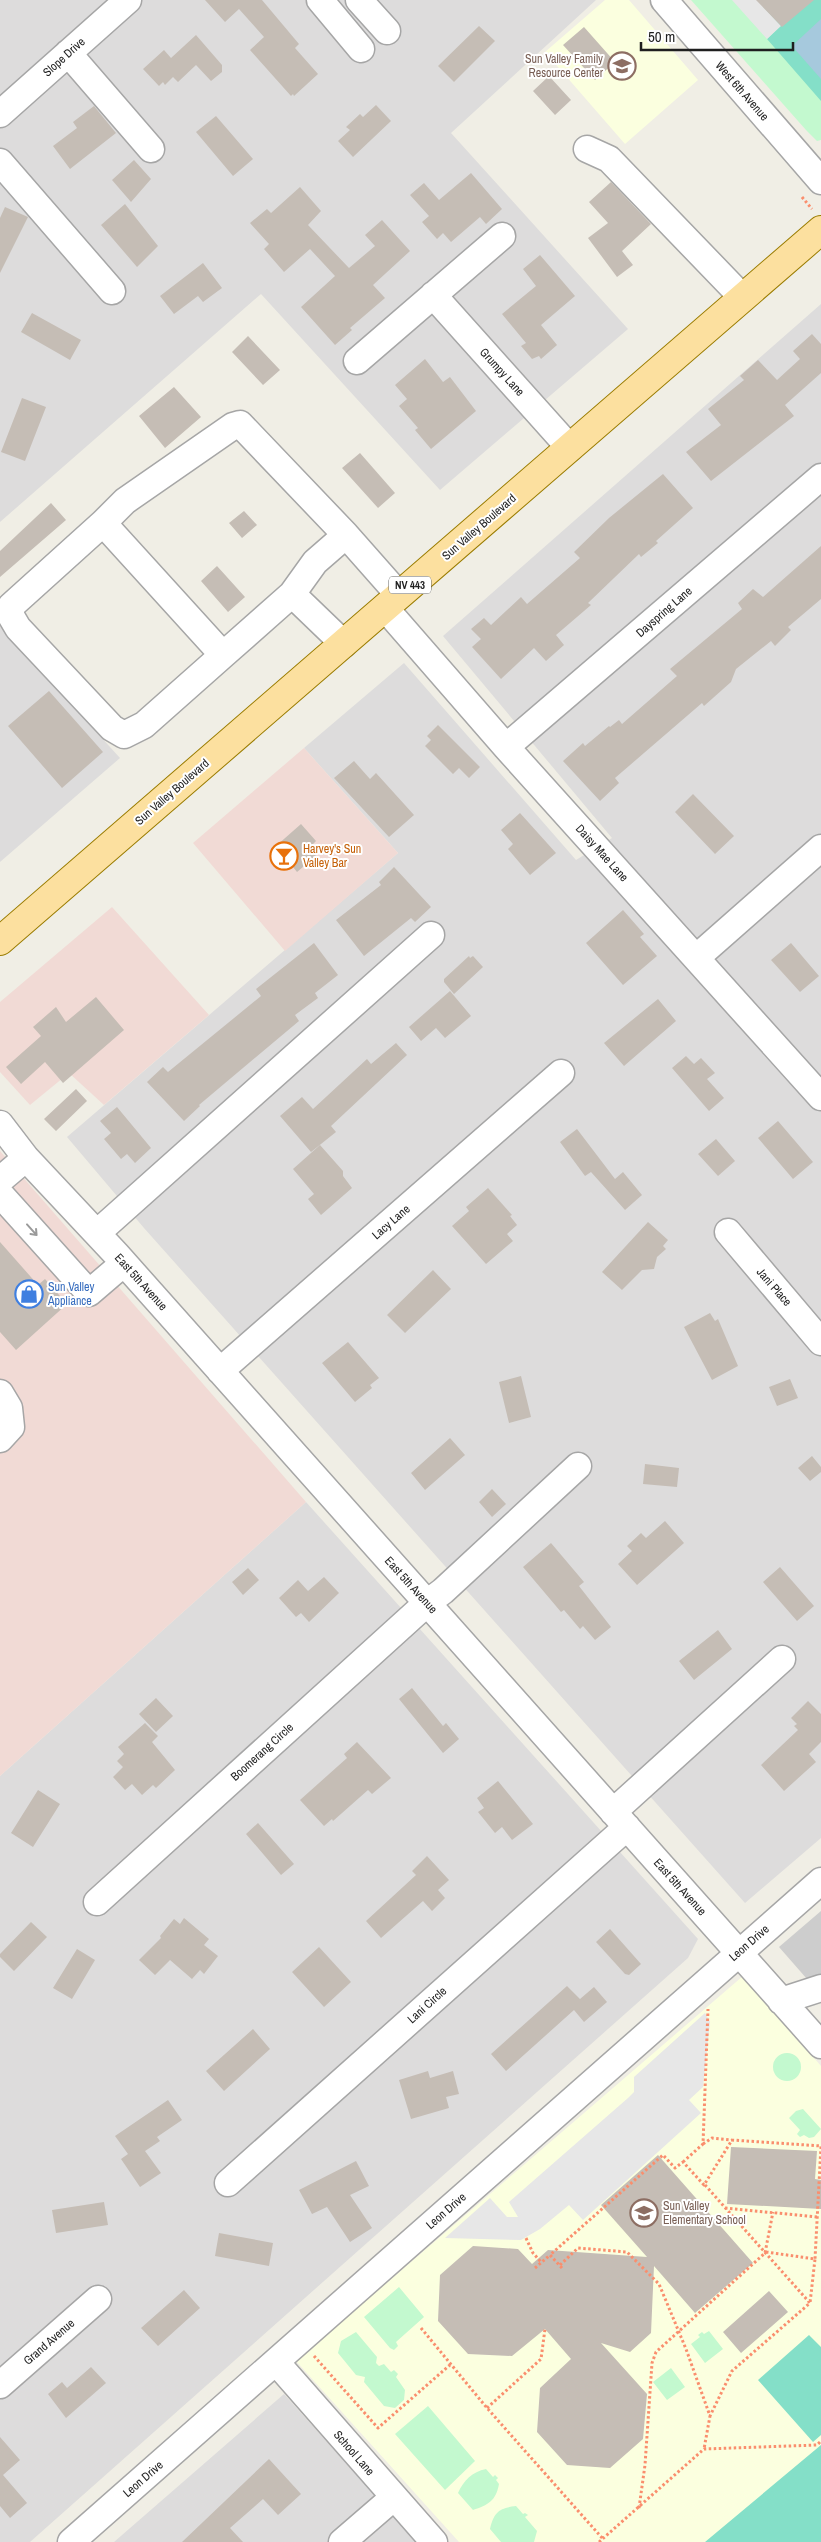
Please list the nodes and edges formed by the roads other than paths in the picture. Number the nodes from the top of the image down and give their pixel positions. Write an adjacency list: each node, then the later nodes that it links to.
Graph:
1 (128, 0): 7 (street, Slope Drive)
2 (320, 0): 6 (street)
3 (359, 0): 5 (street)
4 (664, 0): 12 (street, West 6th Avenue)
5 (387, 31)
6 (361, 49)
7 (68, 53): 8 (street, Slope Drive); 9 (street)
8 (0, 114)
9 (151, 149)
10 (587, 149): 17 (street)
11 (0, 162): 15 (street)
12 (821, 181)
13 (821, 230): 17 (main road, Sun Valley Boulevard / NV 443)
14 (502, 236): 16 (street)
15 (112, 291)
16 (433, 295): 18 (street); 19 (street, Grumpy Lane)
17 (743, 298): 19 (main road, Sun Valley Boulevard / NV 443)
18 (357, 361)
19 (570, 448): 24 (main road, Sun Valley Boulevard / NV 443)
20 (821, 477): 27 (street, Dayspring Lane)
21 (103, 523): 22 (street, Daisy Mae Lane); 26 (street); 26 (street)
22 (346, 535): 23 (street); 24 (street, Daisy Mae Lane)
23 (292, 594): 25 (street); 26 (street)
24 (392, 601): 25 (main road, Sun Valley Boulevard / NV 443); 27 (street, Daisy Mae Lane)
25 (344, 644): 30 (main road, Sun Valley Boulevard / NV 443)
26 (223, 655)
27 (506, 747): 31 (street, Daisy Mae Lane)
28 (821, 848): 31 (street)
29 (431, 935): 39 (street)
30 (0, 941)
31 (696, 958): 33 (street, Daisy Mae Lane)
32 (561, 1073): 42 (street, Lacy Lane)
33 (821, 1097)
34 (0, 1124): 35 (street, East 5th Avenue)
35 (26, 1158): 36 (street); 39 (street, East 5th Avenue)
36 (0, 1180)
37 (0, 1194): 40 (street, one-way to 40)
38 (728, 1232): 41 (street, Jani Place)
39 (96, 1233): 40 (street, East 5th Avenue)
40 (124, 1263): 42 (street, East 5th Avenue)
41 (821, 1342)
42 (220, 1372): 46 (street, East 5th Avenue)
43 (0, 1393): 44 (street)
44 (0, 1439)
45 (578, 1466): 46 (street, Boomerang Circle)
46 (427, 1603): 48 (street, East 5th Avenue); 50 (street, Boomerang Circle)
47 (782, 1659): 48 (street, Lani Circle)
48 (620, 1820): 51 (street, East 5th Avenue); 55 (street, Lani Circle)
49 (821, 1881): 51 (street, Leon Drive)
50 (97, 1902)
51 (738, 1952): 53 (street, East 5th Avenue); 57 (street, Leon Drive)
52 (821, 1988): 53 (street)
53 (781, 2001): 54 (street, East 5th Avenue)
54 (821, 2045)
55 (228, 2184)
56 (98, 2300): 58 (street, Grand Avenue)
57 (276, 2362): 59 (street, School Lane); 60 (street, Leon Drive)
58 (0, 2384)
59 (393, 2498): 61 (street); 62 (street, School Lane)
60 (72, 2542)
61 (342, 2542)
62 (434, 2542)

